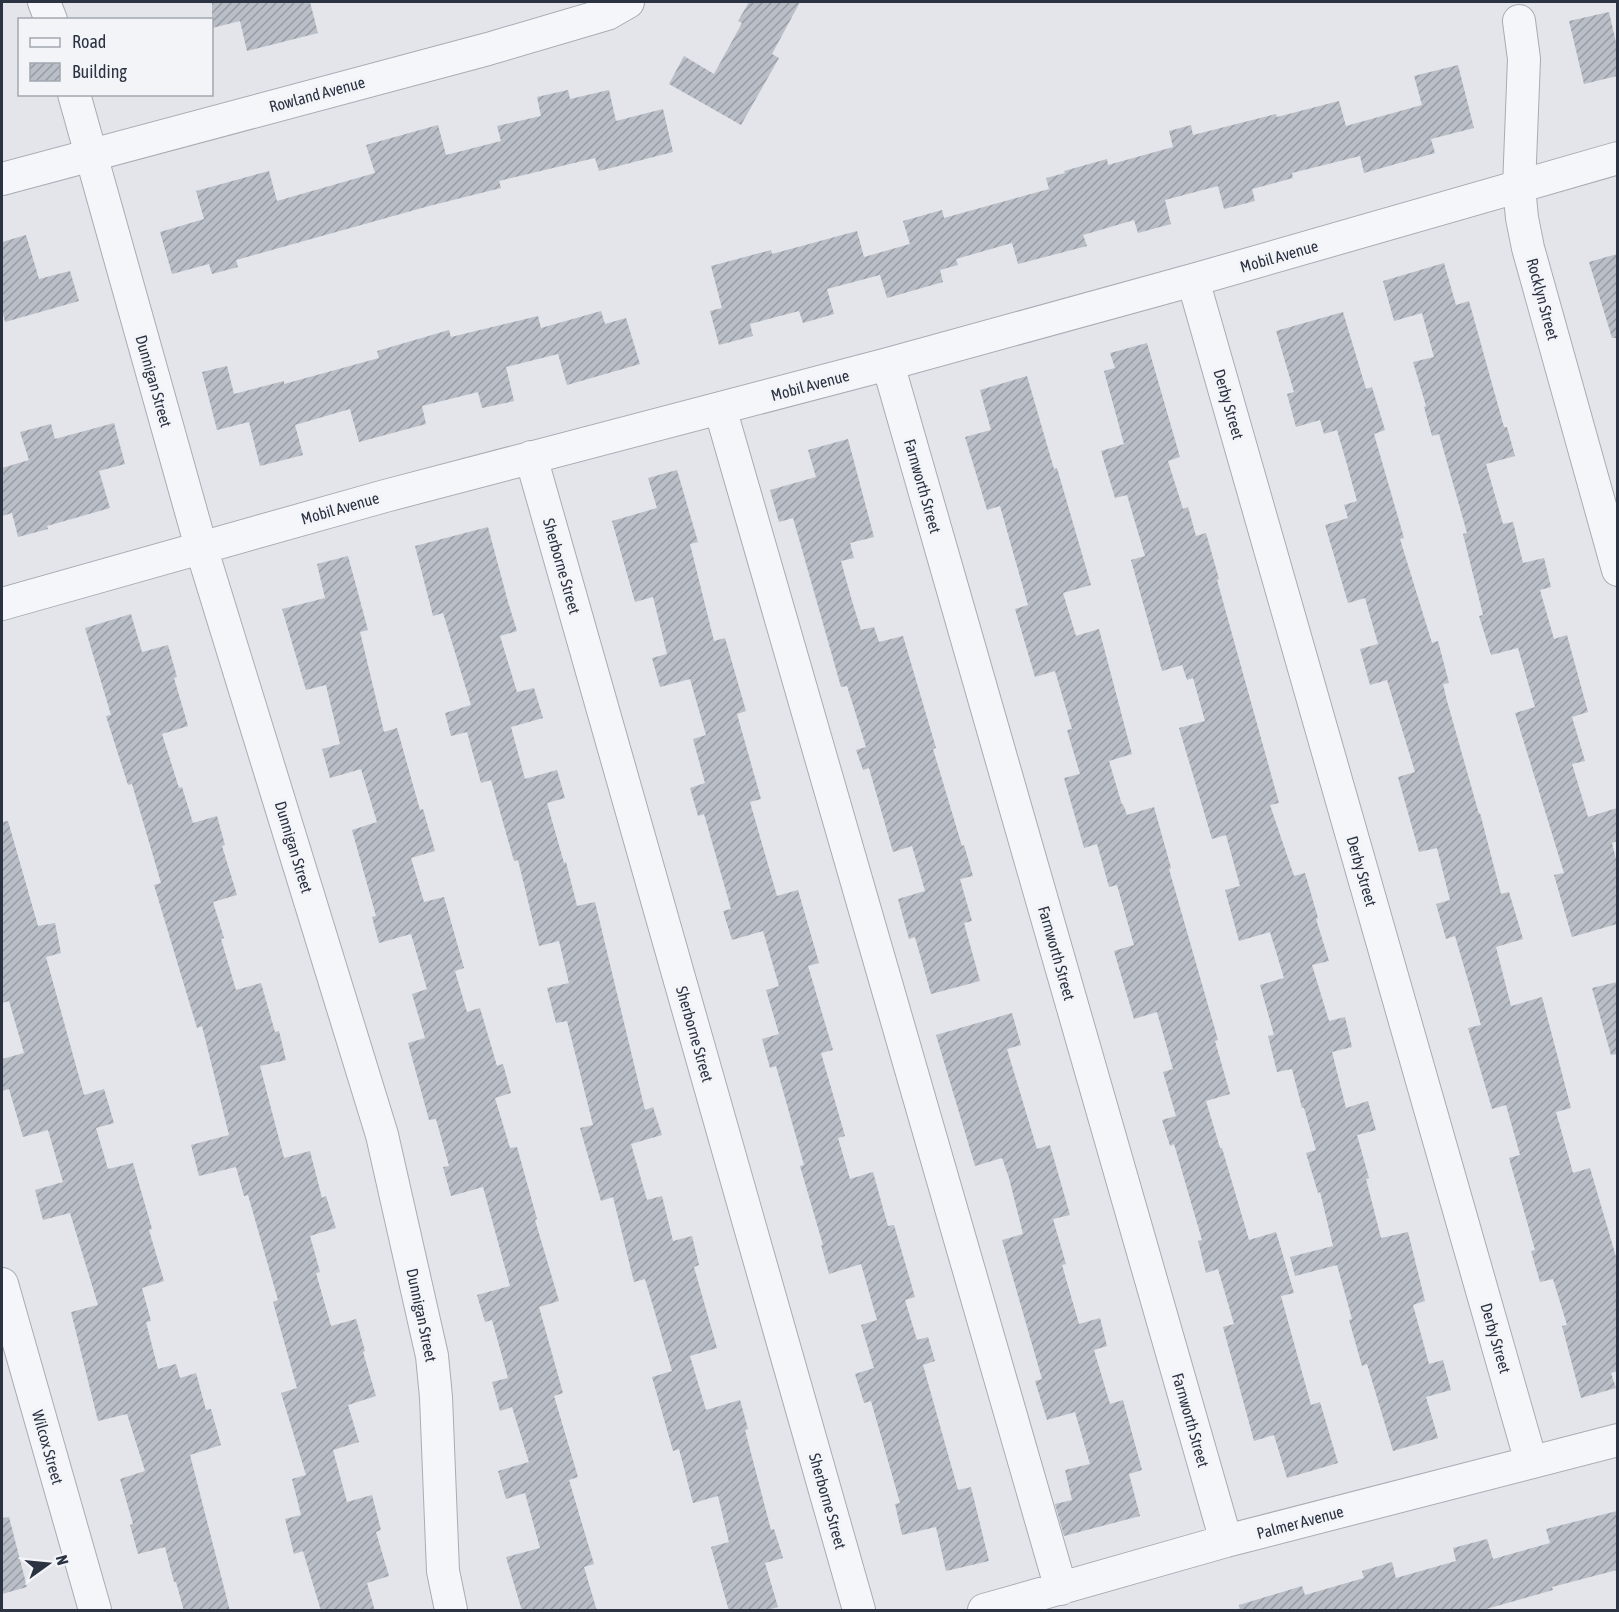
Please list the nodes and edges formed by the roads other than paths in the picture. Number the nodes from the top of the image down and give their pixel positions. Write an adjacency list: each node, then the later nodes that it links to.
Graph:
1 (44, 2): 3 (street)
2 (628, 2): 6 (street, Rowland Avenue)
3 (50, 18)
4 (1519, 21): 9 (street, Rocklyn Street)
5 (75, 96): 6 (street, Dunnigan Street)
6 (90, 155): 8 (street, Rowland Avenue); 14 (street, Dunnigan Street)
7 (1617, 158): 9 (street, Mobil Avenue)
8 (2, 178)
9 (1519, 187): 10 (street, Mobil Avenue); 15 (street, Rocklyn Street)
10 (1193, 280): 11 (street, Mobil Avenue); 19 (street, Derby Street)
11 (888, 364): 12 (street, Mobil Avenue); 20 (street, Farnworth Street)
12 (720, 408): 13 (street, Mobil Avenue); 21 (street)
13 (531, 457): 14 (street, Mobil Avenue); 24 (street, Sherborne Street)
14 (201, 547): 16 (street, Mobil Avenue); 23 (street, Dunnigan Street)
15 (1617, 570)
16 (2, 604)
17 (2, 1284): 22 (street, Wilcox Street)
18 (1617, 1440): 19 (street, Palmer Avenue)
19 (1531, 1462): 20 (street, Palmer Avenue)
20 (1226, 1541): 21 (street, Palmer Avenue)
21 (1061, 1589): 25 (street, Palmer Avenue)
22 (95, 1611)
23 (452, 1611)
24 (859, 1611)
25 (984, 1611)

